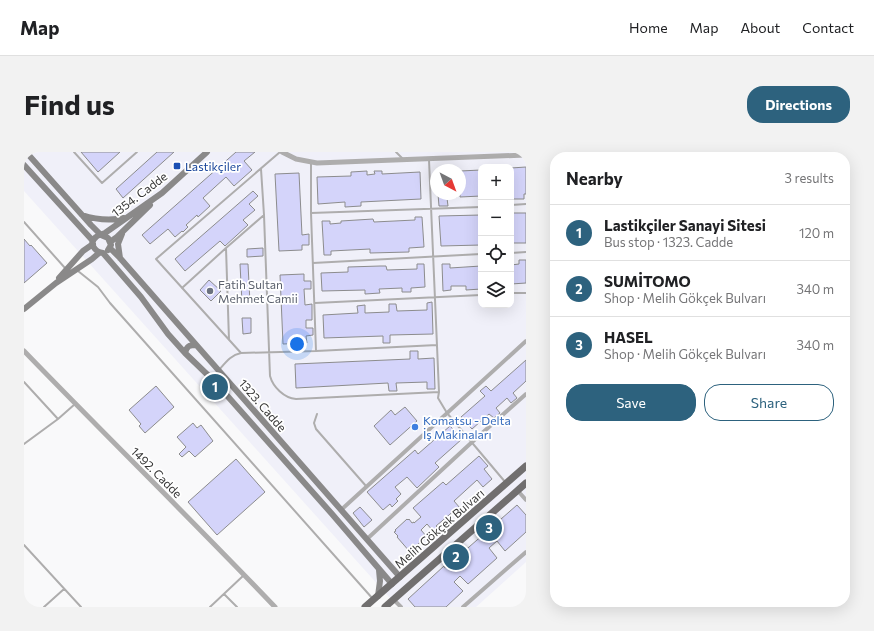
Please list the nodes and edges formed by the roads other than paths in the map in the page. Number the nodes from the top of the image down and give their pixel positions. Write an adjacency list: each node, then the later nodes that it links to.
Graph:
1 (26, 152): 21 (main road)
2 (74, 152): 3 (lane)
3 (137, 152)
4 (207, 152): 15 (main road, 1354. Cadde)
5 (281, 152): 12 (street); 14 (lane)
6 (396, 152): 11 (lane)
7 (487, 152): 9 (lane)
8 (526, 155): 9 (street)
9 (491, 156): 10 (street)
10 (429, 158): 11 (street); 19 (lane)
11 (403, 159): 12 (street)
12 (311, 162): 20 (lane)
13 (25, 168): 27 (main road)
14 (261, 169): 22 (lane); 40 (lane)
15 (162, 193): 23 (main road, 1354. Cadde); 25 (main road)
16 (526, 204): 17 (lane)
17 (514, 205)
18 (478, 207): 19 (lane)
19 (431, 209): 20 (lane); 34 (lane)
20 (311, 213): 36 (lane)
21 (82, 215): 23 (main road); 26 (main road)
22 (264, 215): 29 (lane); 55 (lane)
23 (126, 218): 26 (main road, 1354. Cadde)
24 (24, 222): 37 (lane)
25 (122, 232): 28 (main road); 35 (main road)
26 (101, 235): 27 (main road); 28 (main road)
27 (93, 243): 31 (main road); 37 (main road)
28 (110, 245): 31 (main road); 35 (main road, 1323. Cadde)
29 (226, 248): 40 (lane); 49 (lane)
30 (526, 252): 32 (lane)
31 (101, 253): 38 (main road); 48 (main road)
32 (514, 253)
33 (478, 254): 34 (lane)
34 (433, 257): 36 (lane); 44 (lane)
35 (120, 258): 47 (main road, 1323. Cadde)
36 (313, 263): 45 (lane)
37 (66, 269): 39 (main road)
38 (77, 270): 39 (main road); 87 (lane)
39 (56, 283): 46 (main road)
40 (182, 288): 49 (lane)
41 (514, 293): 42 (lane)
42 (526, 293)
43 (478, 295): 44 (lane)
44 (435, 297): 45 (lane); 52 (lane)
45 (315, 303): 54 (lane)
46 (24, 309)
47 (179, 325): 48 (main road); 51 (main road, 1323. Cadde)
48 (168, 334): 56 (main road)
49 (230, 341): 57 (lane)
50 (526, 341): 65 (street)
51 (196, 345): 56 (main road); 58 (main road, 1323. Cadde)
52 (437, 345): 54 (lane); 61 (lane)
53 (24, 351): 63 (street, 1492. Cadde)
54 (316, 351): 55 (lane)
55 (269, 352): 57 (lane); 61 (lane)
56 (185, 353): 59 (main road)
57 (241, 353): 58 (lane)
58 (218, 370): 59 (main road); 75 (main road, 1323. Cadde)
59 (210, 377): 79 (main road)
60 (24, 382): 66 (lane)
61 (439, 392): 65 (lane)
62 (526, 394): 67 (street)
63 (75, 404): 66 (lane); 80 (street, 1492. Cadde)
64 (317, 414): 72 (lane)
65 (447, 414): 67 (lane); 72 (street)
66 (58, 419): 68 (lane)
67 (471, 443): 70 (lane); 76 (street)
68 (24, 444)
69 (526, 466): 70 (main road, Melih Gökçek Bulvarı)
70 (506, 483): 81 (main road, Melih Gökçek Bulvarı)
71 (526, 483): 73 (main road, Melih Gökçek Bulvarı)
72 (366, 487): 75 (street)
73 (518, 490): 74 (street); 83 (main road, Melih Gökçek Bulvarı)
74 (526, 500)
75 (341, 510): 76 (main road, 1323. Cadde)
76 (367, 539): 81 (main road, 1323. Cadde)
77 (24, 545): 84 (lane)
78 (526, 552): 97 (street)
79 (378, 569): 82 (main road); 87 (main road)
80 (244, 575): 85 (lane); 93 (street, 1492. Cadde)
81 (400, 577): 82 (main road, Melih Gökçek Bulvarı); 83 (main road)
82 (392, 584): 86 (main road); 87 (main road, Melih Gökçek Bulvarı)
83 (409, 587): 86 (main road, Melih Gökçek Bulvarı)
84 (64, 589): 89 (lane); 90 (lane)
85 (224, 594): 91 (lane); 92 (lane)
86 (400, 594): 88 (main road, Melih Gökçek Bulvarı)
87 (376, 598): 94 (main road, Melih Gökçek Bulvarı)
88 (394, 600): 95 (main road, Melih Gökçek Bulvarı); 96 (street)
89 (44, 607)
90 (81, 607)
91 (210, 607)
92 (237, 607)
93 (275, 607)
94 (365, 607)
95 (385, 607)
96 (401, 607)
97 (463, 607)

